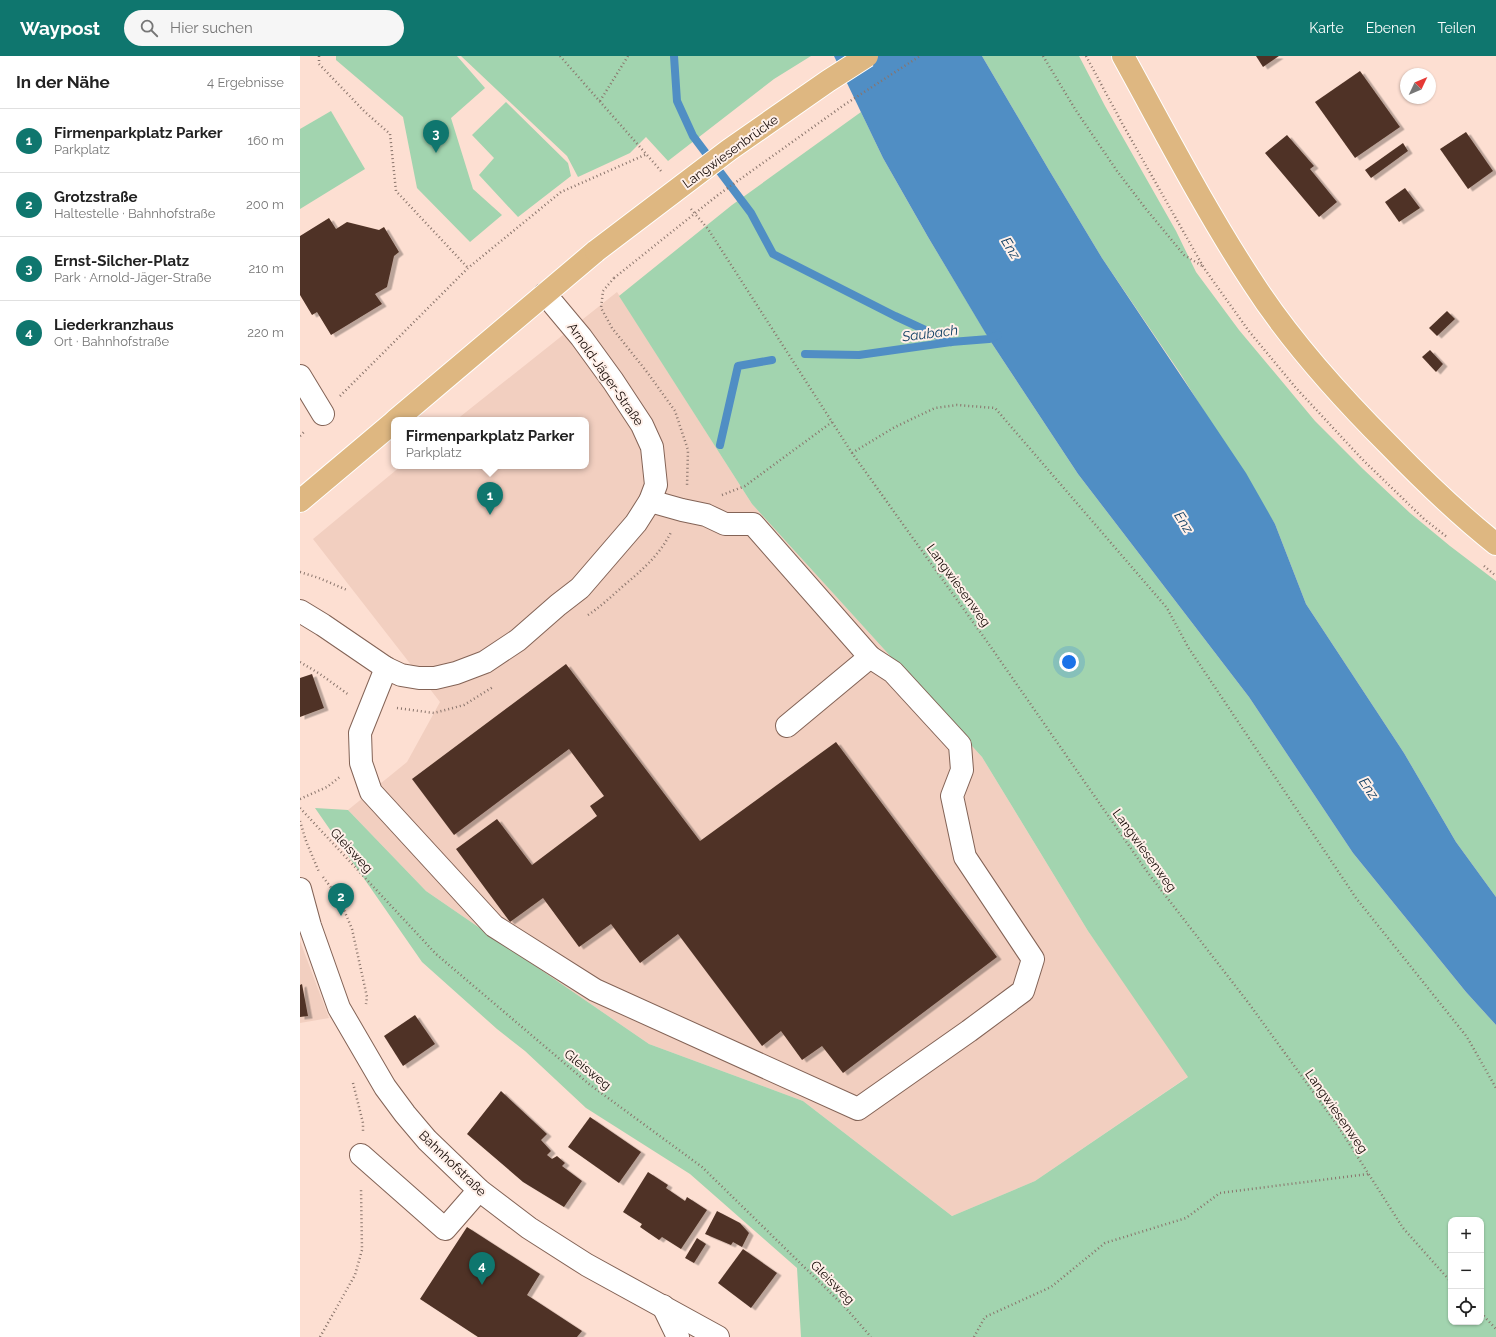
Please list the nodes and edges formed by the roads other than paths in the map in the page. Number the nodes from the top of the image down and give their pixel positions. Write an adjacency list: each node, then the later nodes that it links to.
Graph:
1 (867, 56): 3 (main road, Langwiesenbrücke, bridge)
2 (1123, 56): 10 (main road)
3 (545, 294): 6 (main road, Langwiesenbrücke); 9 (street, Arnold-Jäger-Straße)
4 (300, 376): 5 (street)
5 (323, 414)
6 (400, 417)
7 (391, 424): 8 (main road, Langwiesenbrücke)
8 (300, 501)
9 (650, 501): 12 (street); 13 (street, Arnold-Jäger-Straße)
10 (1496, 544)
11 (300, 611): 13 (street, Arnold-Jäger-Straße)
12 (870, 657): 13 (street); 14 (street)
13 (386, 668)
14 (788, 726)
15 (300, 889): 17 (street, Bahnhofstraße)
16 (361, 1155): 17 (street)
17 (479, 1190): 18 (street, Bahnhofstraße)
18 (663, 1306): 19 (street); 20 (street, Bahnhofstraße)
19 (678, 1337)
20 (718, 1337)

